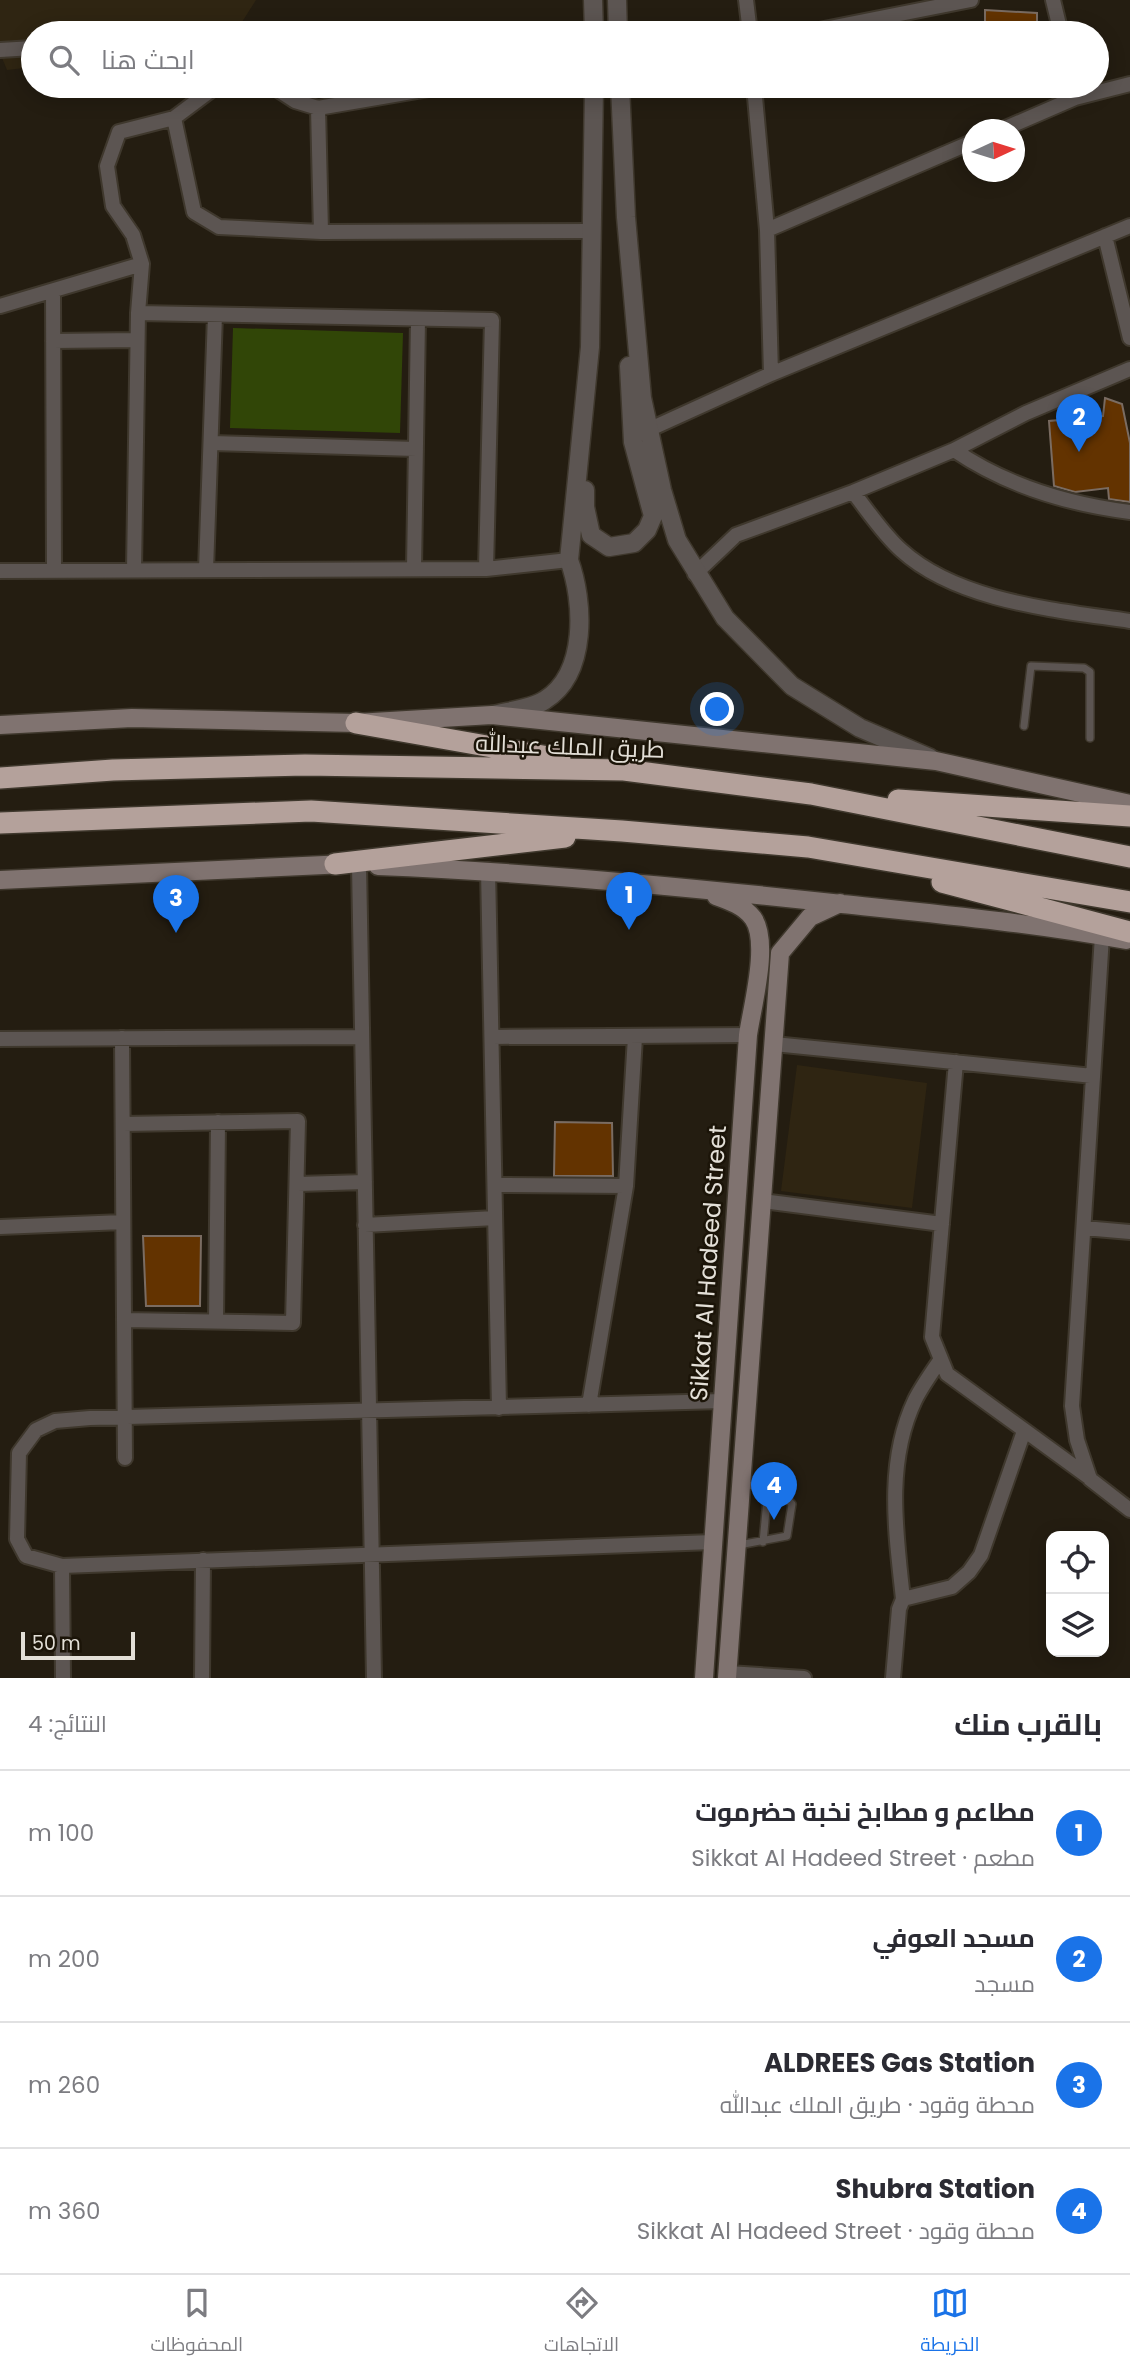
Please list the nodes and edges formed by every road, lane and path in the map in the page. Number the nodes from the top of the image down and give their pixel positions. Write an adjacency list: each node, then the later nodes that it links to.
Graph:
1 (590, 0): 6 (street)
2 (617, 0): 7 (street)
3 (747, 0): 8 (street)
4 (971, 0): 9 (street)
5 (1053, 0): 10 (street)
6 (593, 21)
7 (618, 21)
8 (749, 21)
9 (865, 21)
10 (1058, 21)
11 (21, 49): 12 (street)
12 (0, 50)
13 (1130, 84): 14 (street)
14 (1109, 87)
15 (201, 98): 23 (street)
16 (290, 98): 22 (street)
17 (376, 98): 22 (street)
18 (593, 98): 28 (street)
19 (621, 98): 32 (street)
20 (755, 98): 27 (street)
21 (1062, 98): 24 (street)
22 (318, 108): 29 (street)
23 (174, 118): 29 (street); 31 (street)
24 (1022, 119)
25 (962, 146): 27 (street)
26 (1130, 226): 30 (street)
27 (766, 230): 43 (street)
28 (592, 231): 29 (street); 41 (street)
29 (321, 232)
30 (1105, 236): 38 (street); 43 (street)
31 (142, 264): 33 (street); 35 (street)
32 (632, 284): 41 (street); 44 (street)
33 (53, 291): 34 (street); 40 (street)
34 (0, 306)
35 (138, 313): 36 (street); 39 (street)
36 (215, 315): 37 (street); 45 (street)
37 (418, 319): 46 (street); 52 (street)
38 (1130, 338)
39 (137, 340): 40 (street); 54 (street)
40 (53, 341): 53 (street)
41 (590, 346): 50 (street)
42 (1130, 369): 47 (street)
43 (771, 374): 44 (street)
44 (648, 430): 57 (street)
45 (211, 443): 46 (street); 55 (street)
46 (416, 449): 51 (street)
47 (954, 450): 48 (street); 49 (street)
48 (853, 492): 57 (street); 58 (street)
49 (1130, 512)
50 (569, 560): 52 (street); 59 (street)
51 (414, 569): 52 (street); 55 (street)
52 (486, 569)
53 (54, 570): 54 (street); 56 (street)
54 (134, 570): 55 (street)
55 (206, 570)
56 (0, 571)
57 (695, 574): 64 (street)
58 (1130, 621)
59 (492, 715): 60 (main road); 64 (main road)
60 (356, 723): 61 (main road); 65 (highway)
61 (0, 725)
62 (1024, 726): 63 (lane)
63 (1090, 738)
64 (936, 761): 68 (main road)
65 (624, 770): 66 (highway, طريق الملك عبدالله); 67 (highway, طريق الملك عبدالله)
66 (0, 778)
67 (811, 794): 69 (highway); 73 (highway, طريق الملك عبدالله)
68 (1130, 804)
69 (1130, 816)
70 (0, 823): 71 (highway)
71 (622, 831): 72 (highway); 74 (highway)
72 (808, 847): 79 (highway); 81 (highway)
73 (1130, 857)
74 (335, 864): 75 (main road); 77 (main road)
75 (359, 865): 76 (main road); 87 (street)
76 (488, 870): 78 (main road); 88 (street)
77 (0, 880)
78 (697, 888): 80 (main road); 84 (main road, Sikkat Al Hadeed Street)
79 (1130, 902)
80 (840, 903): 82 (main road); 85 (main road)
81 (1130, 932)
82 (1102, 936): 83 (main road); 94 (street)
83 (1130, 941)
84 (760, 953): 85 (main road); 86 (main road, Sikkat Al Hadeed Street)
85 (780, 953): 92 (main road, Sikkat Al Hadeed Street)
86 (748, 1035): 89 (street); 112 (main road, Sikkat Al Hadeed Street)
87 (362, 1037): 90 (street); 97 (street)
88 (492, 1037): 89 (street); 99 (street)
89 (635, 1037): 100 (street)
90 (122, 1038): 91 (street); 96 (street)
91 (0, 1039)
92 (774, 1044): 93 (street); 101 (main road, Sikkat Al Hadeed Street)
93 (956, 1062): 94 (street); 104 (street)
94 (1093, 1076): 107 (street)
95 (218, 1122): 96 (street); 98 (street); 110 (street)
96 (123, 1124): 103 (street)
97 (365, 1182): 98 (street); 105 (street)
98 (298, 1184): 110 (street)
99 (495, 1185): 100 (street); 102 (street)
100 (626, 1186): 113 (street)
101 (762, 1201): 104 (street); 120 (main road, Sikkat Al Hadeed Street)
102 (495, 1218): 105 (street); 114 (street)
103 (123, 1222): 106 (street); 109 (street)
104 (942, 1224): 111 (street)
105 (365, 1225): 115 (street)
106 (0, 1227)
107 (1084, 1228): 108 (street); 119 (street)
108 (1130, 1232)
109 (124, 1320): 110 (street); 116 (street)
110 (216, 1322)
111 (941, 1359): 117 (street); 129 (street)
112 (723, 1401): 113 (street); 123 (main road, Sikkat Al Hadeed Street)
113 (589, 1405): 114 (street)
114 (499, 1408): 115 (street)
115 (369, 1411): 116 (street); 126 (street)
116 (124, 1419): 118 (street); 128 (street)
117 (1024, 1430): 119 (street); 129 (street)
118 (125, 1458)
119 (1090, 1479): 122 (street)
120 (741, 1483): 121 (lane); 125 (main road, Sikkat Al Hadeed Street)
121 (768, 1490): 124 (lane); 124 (lane)
122 (1130, 1510)
123 (713, 1542): 126 (street); 134 (main road, Sikkat Al Hadeed Street)
124 (763, 1542): 125 (lane)
125 (738, 1545): 130 (main road, Sikkat Al Hadeed Street)
126 (371, 1554): 127 (street); 133 (street)
127 (203, 1560): 128 (street); 132 (street)
128 (62, 1566): 131 (street)
129 (903, 1599): 136 (street)
130 (727, 1675): 135 (street)
131 (63, 1678)
132 (202, 1678)
133 (373, 1678)
134 (704, 1678)
135 (804, 1678)
136 (893, 1678)

